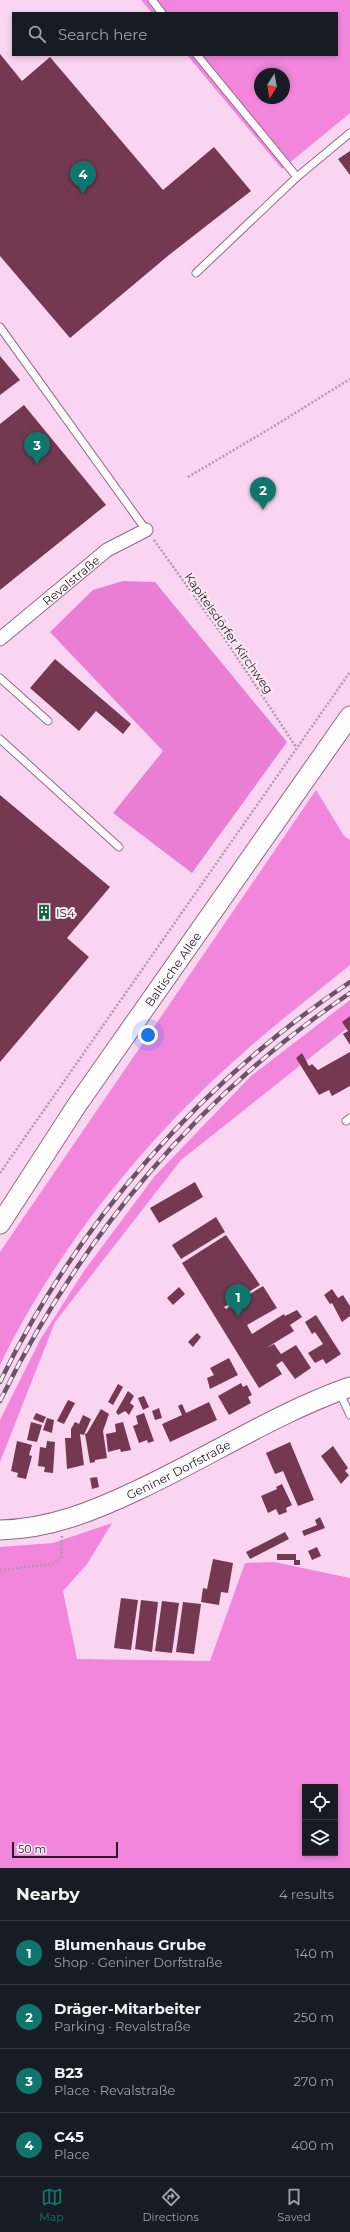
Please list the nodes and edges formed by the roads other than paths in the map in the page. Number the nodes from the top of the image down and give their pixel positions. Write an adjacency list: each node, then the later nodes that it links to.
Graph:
1 (152, 0): 2 (lane)
2 (161, 12)
3 (198, 56): 5 (lane)
4 (350, 133): 5 (lane)
5 (297, 177): 6 (lane)
6 (196, 273)
7 (0, 327): 8 (lane)
8 (146, 530): 9 (street, Revalstraße)
9 (0, 639)
10 (0, 678): 12 (lane)
11 (350, 716): 15 (main road, Baltische Allee)
12 (48, 721)
13 (0, 739): 14 (lane)
14 (119, 847)
15 (0, 1224)
16 (344, 1389): 17 (lane); 18 (main road, Geniner Dorfstraße)
17 (350, 1415)
18 (0, 1530)

